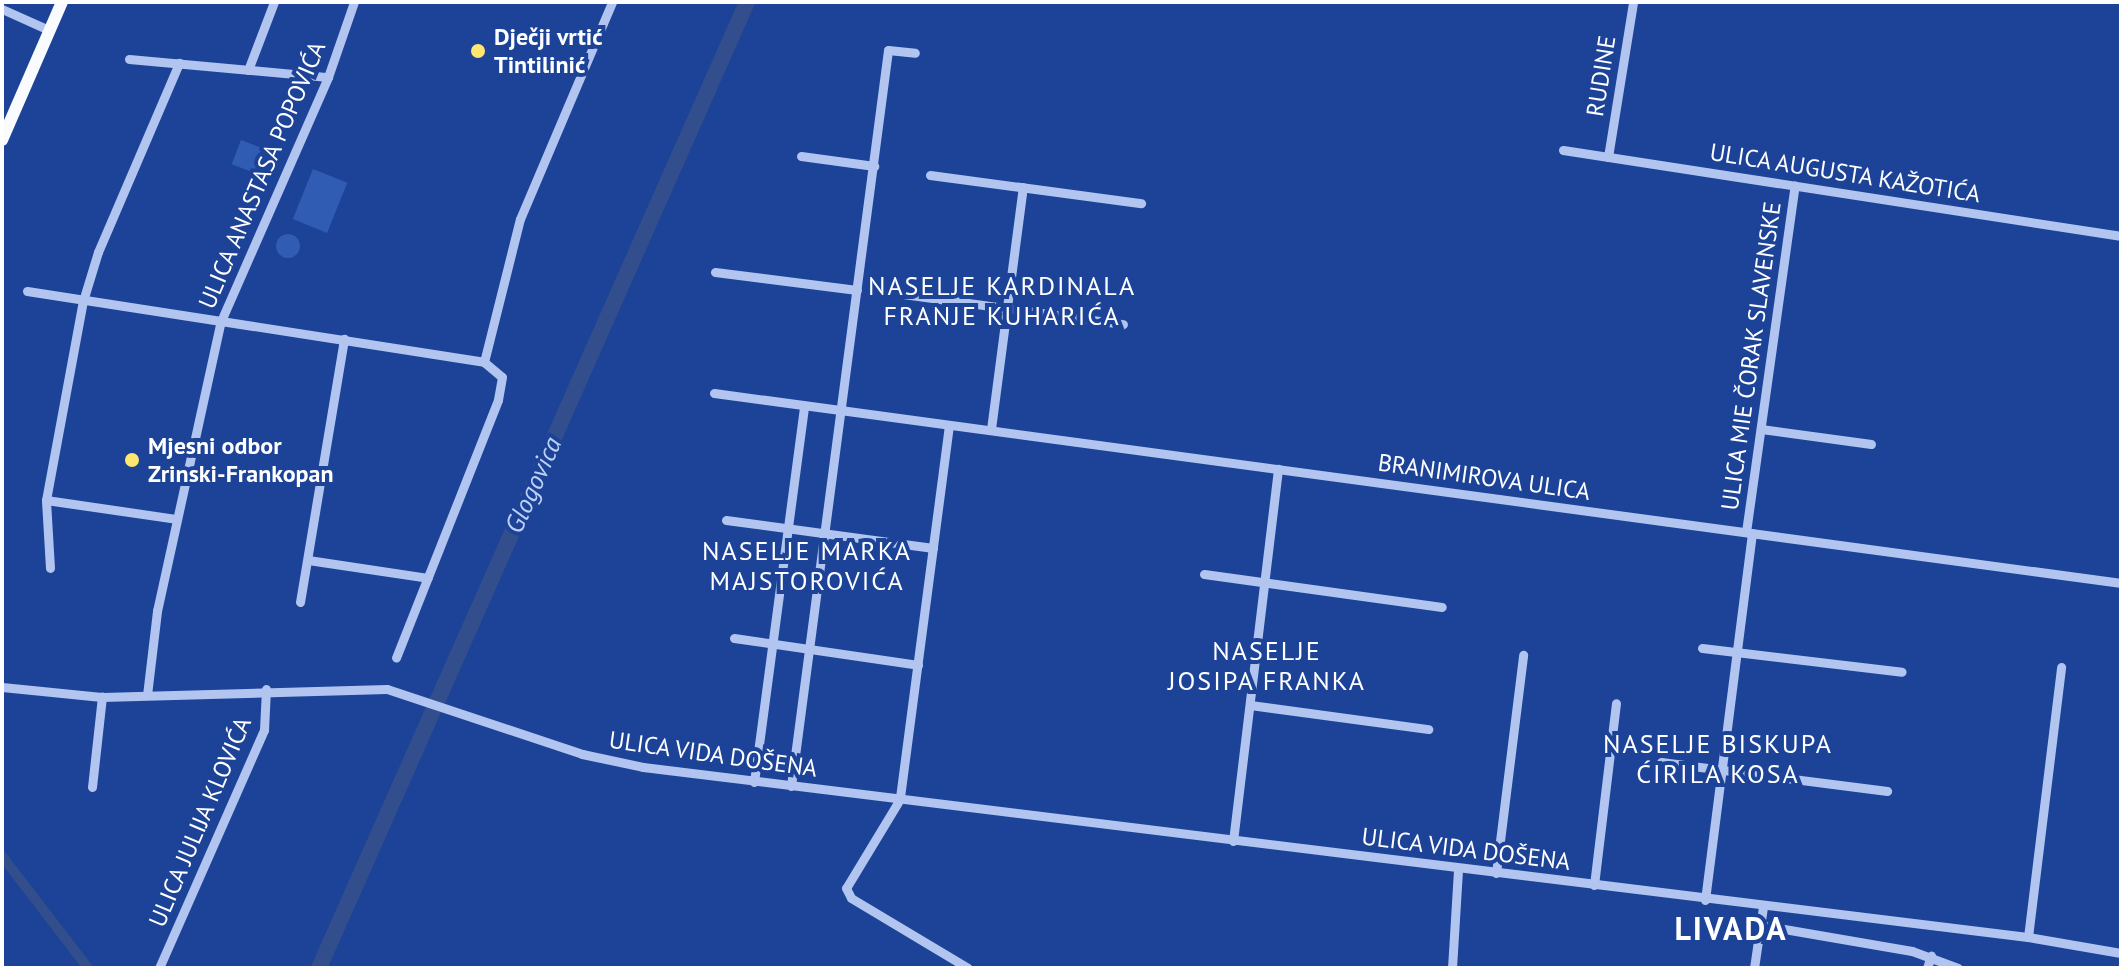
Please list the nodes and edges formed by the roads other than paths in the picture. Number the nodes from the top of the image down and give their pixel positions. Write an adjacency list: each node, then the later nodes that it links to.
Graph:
1 (62, 2): 7 (main road)
2 (274, 2): 11 (street)
3 (354, 2): 12 (street, ULICA ANASTASA POPOVIĆA)
4 (612, 2): 32 (street)
5 (1633, 2): 16 (street, RUDINE)
6 (2, 9): 7 (street)
7 (49, 30): 13 (main road)
8 (915, 53): 17 (street)
9 (129, 59): 10 (street)
10 (179, 63): 11 (street); 27 (street)
11 (248, 70): 12 (street)
12 (328, 77): 29 (street, ULICA ANASTASA POPOVIĆA)
13 (2, 140)
14 (1563, 150): 16 (street, ULICA AUGUSTA KAŽOTIĆA)
15 (801, 156): 17 (street)
16 (1608, 157): 19 (street, ULICA AUGUSTA KAŽOTIĆA)
17 (874, 166): 24 (street)
18 (930, 175): 20 (street)
19 (1795, 185): 22 (street, ULICA AUGUSTA KAŽOTIĆA); 38 (street, ULICA MIE ČORAK SLAVENSKE)
20 (1023, 187): 21 (street); 28 (street)
21 (1141, 203)
22 (2121, 236)
23 (715, 272): 24 (street)
24 (857, 290): 35 (street)
25 (27, 291): 27 (street)
26 (903, 294): 28 (street)
27 (83, 301): 29 (street); 41 (street)
28 (1007, 309): 30 (street); 37 (street)
29 (221, 321): 31 (street); 42 (street, ULICA ANASTASA POPOVIĆA)
30 (1123, 324)
31 (344, 339): 32 (street); 48 (street)
32 (484, 362): 51 (street)
33 (714, 393): 34 (street, BRANIMIROVA ULICA)
34 (804, 407): 35 (street, BRANIMIROVA ULICA); 44 (street)
35 (842, 411): 36 (street, BRANIMIROVA ULICA); 46 (street)
36 (949, 425): 37 (street, BRANIMIROVA ULICA); 47 (street)
37 (991, 429): 40 (street, BRANIMIROVA ULICA)
38 (1761, 429): 39 (street); 45 (street, ULICA MIE ČORAK SLAVENSKE)
39 (1871, 444)
40 (1278, 469): 45 (street, BRANIMIROVA ULICA); 53 (street)
41 (46, 500): 42 (street); 49 (street)
42 (176, 519): 68 (street, ULICA ANASTASA POPOVIĆA)
43 (726, 520): 44 (street)
44 (788, 529): 46 (street); 57 (street)
45 (1749, 533): 52 (street, BRANIMIROVA ULICA); 60 (street)
46 (825, 534): 47 (street); 58 (street)
47 (933, 548): 63 (street)
48 (308, 560): 51 (street); 54 (street)
49 (50, 568)
50 (1204, 574): 53 (street)
51 (428, 578): 62 (street)
52 (2121, 583)
53 (1264, 584): 55 (street); 71 (street)
54 (300, 602)
55 (1442, 607)
56 (734, 638): 57 (street)
57 (773, 642): 58 (street); 75 (street)
58 (810, 646): 63 (street); 76 (street)
59 (1702, 648): 60 (street)
60 (1737, 651): 65 (street); 74 (street)
61 (1523, 655): 82 (street)
62 (396, 657)
63 (918, 665): 79 (street)
64 (2061, 667): 87 (street)
65 (1902, 672)
66 (2, 687): 69 (street, ULICA VIDA DOŠENA)
67 (266, 689): 68 (street, ULICA VIDA DOŠENA); 75 (street, ULICA VIDA DOŠENA); 90 (street, ULICA JULIJA KLOVIĆA)
68 (147, 695): 69 (street, ULICA VIDA DOŠENA)
69 (102, 697): 77 (street)
70 (1616, 703): 83 (street)
71 (1250, 705): 72 (street); 80 (street)
72 (1428, 729)
73 (1661, 762): 74 (street)
74 (1722, 770): 78 (street); 84 (street)
75 (754, 782): 76 (street, ULICA VIDA DOŠENA)
76 (791, 786): 79 (street, ULICA VIDA DOŠENA)
77 (92, 787)
78 (1887, 791)
79 (900, 799): 80 (street, ULICA VIDA DOŠENA); 91 (street)
80 (1233, 841): 81 (street, ULICA VIDA DOŠENA)
81 (1458, 869): 82 (street, ULICA VIDA DOŠENA); 92 (street)
82 (1496, 873): 83 (street, ULICA VIDA DOŠENA)
83 (1594, 885): 84 (street, ULICA VIDA DOŠENA)
84 (1705, 900): 85 (street, ULICA VIDA DOŠENA)
85 (1763, 907): 86 (street); 87 (street, ULICA VIDA DOŠENA)
86 (1761, 925): 89 (street); 93 (street)
87 (2028, 937): 88 (street, ULICA VIDA DOŠENA)
88 (2121, 953)
89 (1931, 956): 94 (street); 95 (street)
90 (159, 968)
91 (968, 968)
92 (1452, 968)
93 (1754, 968)
94 (1927, 968)
95 (1958, 968)

